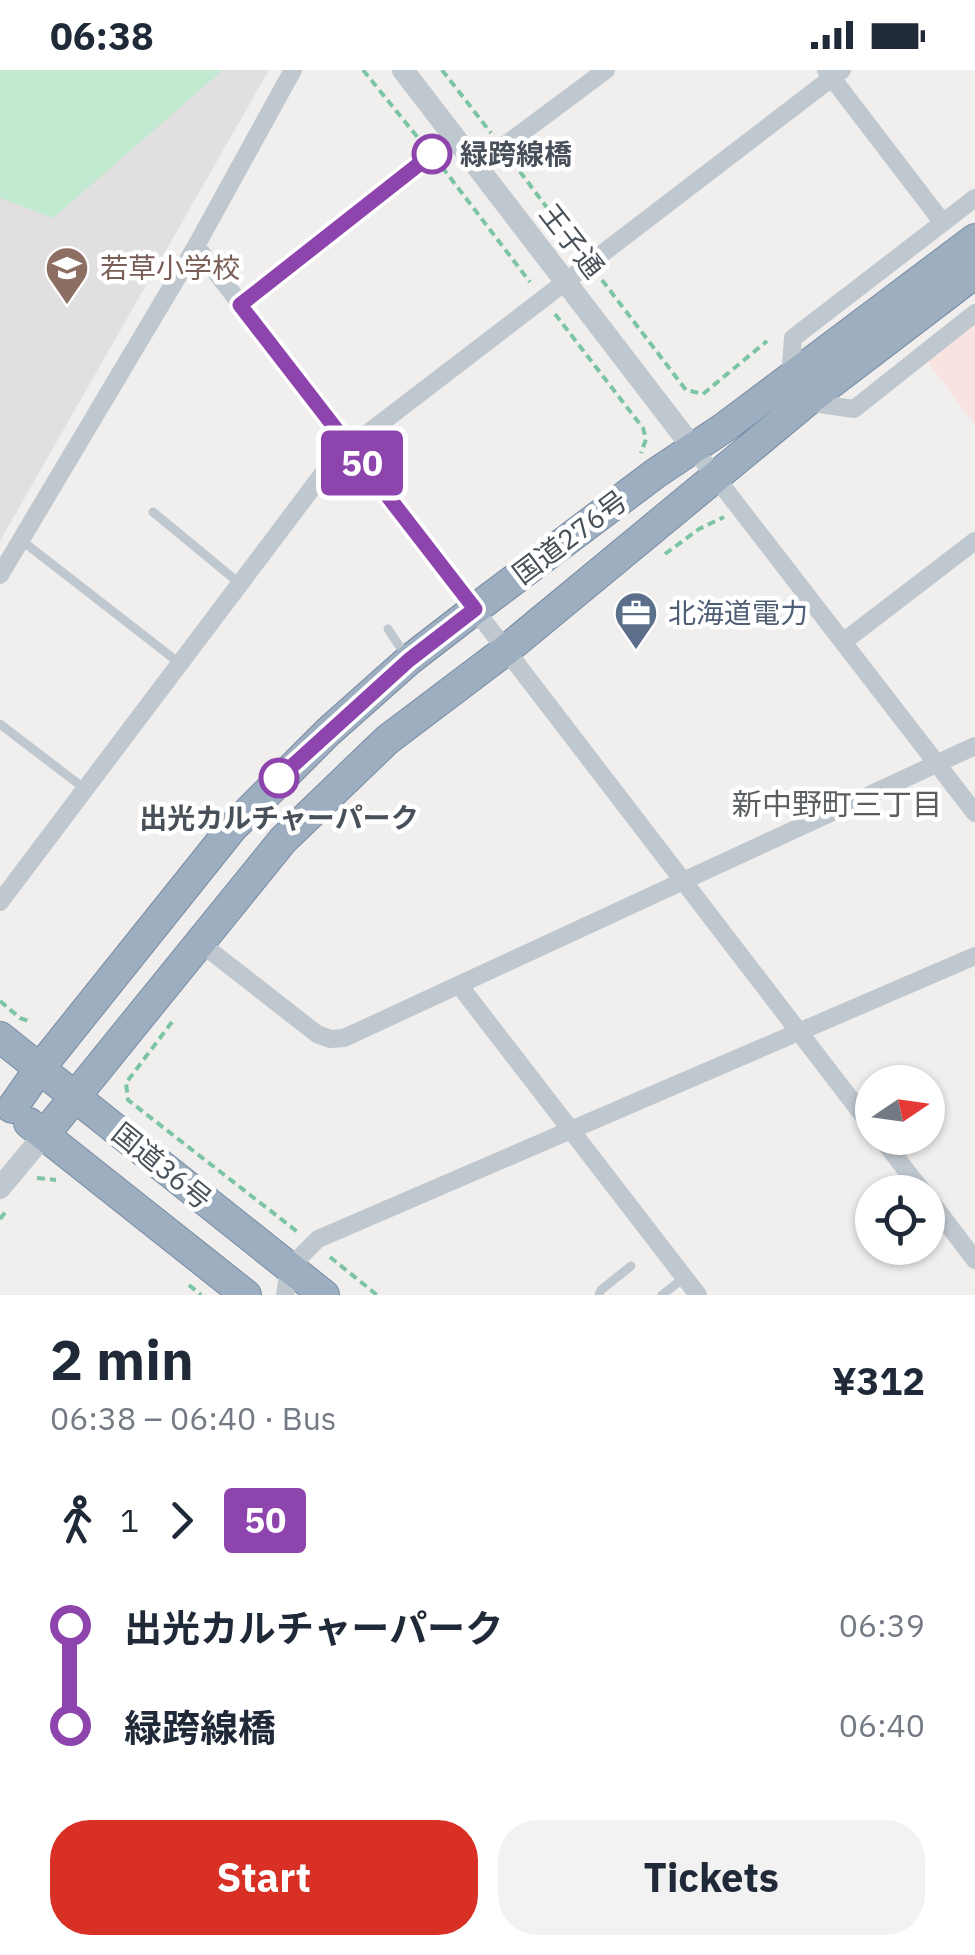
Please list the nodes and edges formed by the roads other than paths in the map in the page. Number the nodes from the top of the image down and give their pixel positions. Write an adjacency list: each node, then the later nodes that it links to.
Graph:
1 (293, 70): 10 (street)
2 (403, 70): 5 (street, 王子通)
3 (606, 70): 6 (street)
4 (833, 73): 8 (street); 12 (street)
5 (454, 136): 6 (street, 王子通); 13 (lane)
6 (476, 166): 12 (street, 王子通)
7 (975, 198): 8 (street)
8 (943, 223): 15 (street)
9 (975, 238): 15 (highway, 国道276号)
10 (196, 246): 13 (street); 20 (street)
11 (975, 274): 15 (highway, 国道276号)
12 (564, 280): 16 (street); 17 (street, 王子通)
13 (240, 305): 16 (street)
14 (975, 313): 15 (street)
15 (798, 390): 17 (highway, 国道276号); 18 (highway, 国道276号)
16 (350, 446): 23 (street); 24 (street)
17 (692, 448): 18 (street); 24 (highway, 国道276号)
18 (716, 478): 26 (street); 27 (highway, 国道276号)
19 (153, 512): 23 (lane)
20 (21, 540): 22 (street); 29 (lane)
21 (975, 541): 26 (street)
22 (0, 576)
23 (239, 583): 29 (street)
24 (475, 609): 27 (street); 28 (highway, 国道276号)
25 (388, 629): 28 (lane)
26 (844, 642): 32 (street)
27 (506, 650): 35 (street); 37 (highway, 国道276号)
28 (409, 660): 42 (highway, 国道276号)
29 (178, 662): 33 (street)
30 (0, 724): 33 (lane)
31 (975, 746): 32 (street)
32 (937, 763): 34 (street); 35 (street)
33 (86, 790): 36 (street)
34 (975, 813)
35 (683, 881): 39 (street); 40 (street)
36 (0, 902)
37 (199, 942): 39 (street); 43 (highway, 国道276号)
38 (975, 956): 40 (street)
39 (459, 985): 46 (street)
40 (799, 1031): 44 (street); 46 (street)
41 (0, 1037): 42 (highway, 国道36号)
42 (40, 1068): 43 (highway, 国道36号); 45 (highway, 国道276号)
43 (76, 1097): 47 (highway, 国道276号); 55 (highway, 国道36号)
44 (855, 1105)
45 (4, 1111): 47 (highway, 国道36号)
46 (570, 1128): 54 (street); 55 (street)
47 (44, 1135): 50 (street); 56 (highway, 国道36号)
48 (894, 1155): 49 (street)
49 (909, 1175)
50 (5, 1197)
51 (945, 1222): 52 (street)
52 (975, 1260)
53 (631, 1266): 58 (lane)
54 (685, 1277): 59 (lane); 60 (street)
55 (287, 1281): 57 (highway, 国道36号)
56 (246, 1295)
57 (324, 1295)
58 (599, 1295)
59 (662, 1295)
60 (698, 1295)

